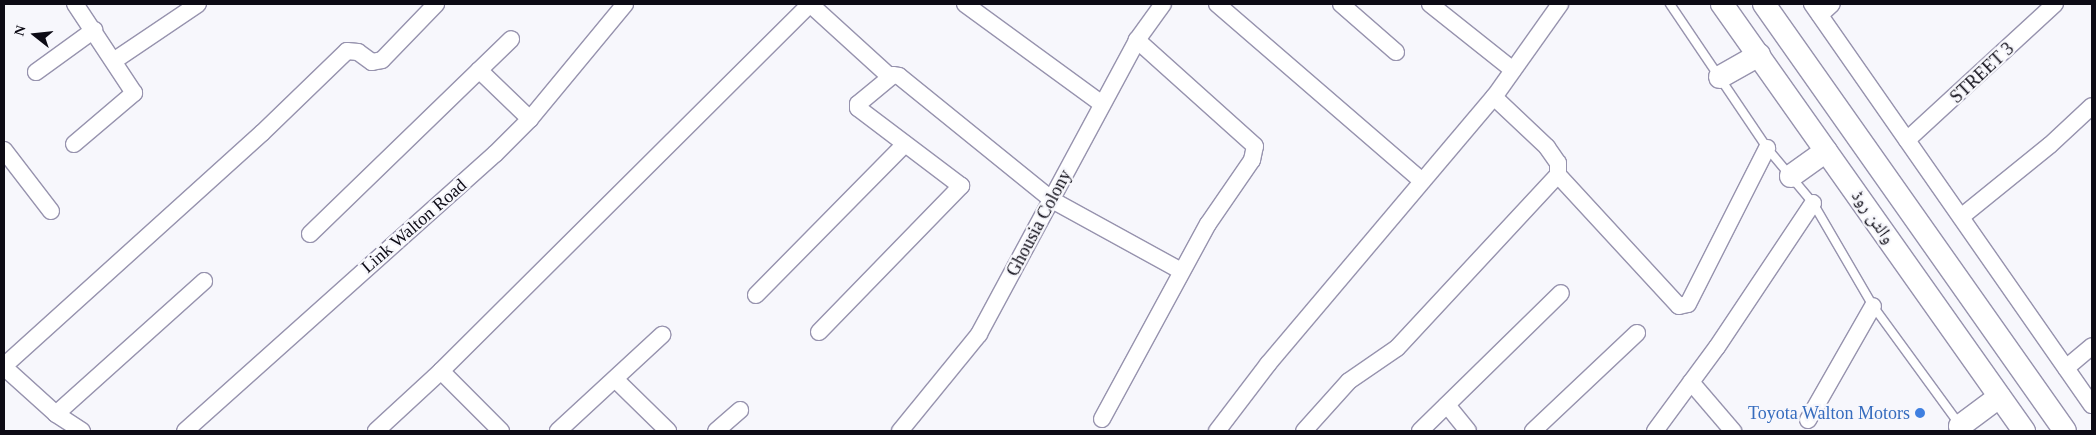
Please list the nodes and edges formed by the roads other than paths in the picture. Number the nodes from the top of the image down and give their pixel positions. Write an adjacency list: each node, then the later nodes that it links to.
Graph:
1 (75, 4): 17 (street)
2 (198, 4): 22 (street)
3 (436, 4): 55 (street)
4 (625, 4): 31 (street, Link Walton Road)
5 (810, 4): 26 (street); 57 (street)
6 (965, 4): 29 (street)
7 (1163, 4): 19 (street, Ghousia Colony)
8 (1216, 4): 40 (street)
9 (1342, 4): 20 (street)
10 (1430, 4): 24 (street)
11 (1560, 4): 24 (street)
12 (1670, 4): 27 (lane)
13 (1722, 4): 21 (main road, والٹن روڈ)
14 (1764, 4): 84 (main road, والٹن روڈ)
15 (2056, 4): 32 (street, STREET 3)
16 (1821, 7): 32 (street)
17 (94, 30): 22 (street); 25 (street)
18 (511, 39): 23 (street)
19 (1137, 40): 29 (street, Ghousia Colony); 46 (street)
20 (1396, 52)
21 (1758, 56): 27 (main road); 37 (main road, والٹن روڈ)
22 (115, 60): 33 (street)
23 (479, 70): 31 (street); 45 (street)
24 (1513, 70): 28 (street)
25 (36, 72)
26 (889, 76): 34 (street); 41 (street)
27 (1720, 78): 35 (lane)
28 (1494, 97): 38 (street); 40 (street)
29 (1102, 104): 41 (street, Ghousia Colony)
30 (2092, 106): 44 (street)
31 (530, 119): 69 (street, Link Walton Road)
32 (1907, 140): 44 (street)
33 (74, 144)
34 (906, 144): 49 (street); 51 (street)
35 (1766, 148): 38 (street); 39 (lane)
36 (4, 150): 43 (street)
37 (1826, 151): 39 (main road); 60 (main road, والٹن روڈ)
38 (1558, 175): 77 (street)
39 (1790, 176): 42 (lane)
40 (1422, 181): 76 (street)
41 (1052, 200): 46 (street); 75 (street, Ghousia Colony)
42 (1813, 203): 50 (lane); 59 (street)
43 (52, 211)
44 (1961, 217): 56 (street)
45 (310, 234)
46 (1181, 271): 65 (street)
47 (204, 281): 64 (street)
48 (1560, 293): 61 (street)
49 (756, 295)
50 (1873, 306): 66 (street); 67 (lane)
51 (819, 332)
52 (1637, 333): 80 (street)
53 (662, 335): 58 (street)
54 (2092, 346): 56 (street)
55 (4, 367): 64 (street)
56 (2066, 368): 62 (street)
57 (441, 371): 70 (street); 71 (street)
58 (616, 380): 72 (street); 73 (street)
59 (1691, 382): 81 (street); 82 (street)
60 (2000, 397): 67 (main road); 83 (main road, والٹن روڈ)
61 (1447, 404): 78 (street); 79 (street)
62 (2092, 405)
63 (740, 410): 74 (street)
64 (56, 414): 68 (street)
65 (1102, 419)
66 (1808, 420)
67 (1962, 428)
68 (82, 431)
69 (185, 431)
70 (376, 431)
71 (501, 431)
72 (558, 431)
73 (668, 431)
74 (716, 431)
75 (900, 431)
76 (1217, 431)
77 (1304, 431)
78 (1420, 431)
79 (1468, 431)
80 (1533, 431)
81 (1655, 431)
82 (1733, 431)
83 (2024, 431)
84 (2065, 431)

